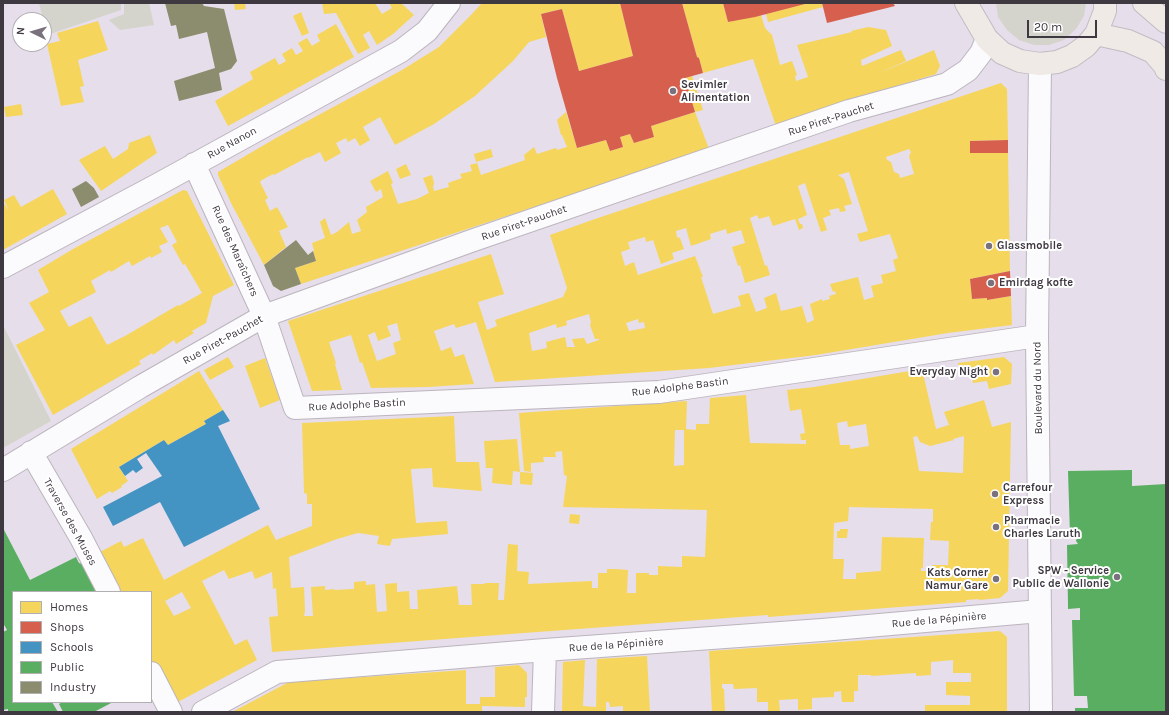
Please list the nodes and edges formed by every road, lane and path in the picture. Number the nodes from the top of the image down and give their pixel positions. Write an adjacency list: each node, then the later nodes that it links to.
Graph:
1 (449, 3): 10 (street, Rue Nanon)
2 (1105, 3): 6 (main road)
3 (1144, 3): 5 (main road)
4 (971, 8): 7 (main road)
5 (1166, 22)
6 (1096, 34): 8 (main road); 9 (main road)
7 (988, 39): 8 (main road); 12 (street, Rue Piret-Pauchet)
8 (1040, 64): 13 (street, Boulevard du Nord)
9 (1166, 69)
10 (194, 164): 11 (street, Rue Nanon); 12 (street, Rue des Maraîchers)
11 (3, 267)
12 (264, 316): 14 (street, Rue des Maraîchers); 15 (street, Rue Piret-Pauchet)
13 (1038, 336): 14 (street, Rue Adolphe Bastin); 18 (street, Boulevard du Nord)
14 (295, 408)
15 (31, 452): 16 (street); 17 (street, Traverse des Muses)
16 (3, 470)
17 (108, 591)
18 (1040, 611): 19 (street, Rue de la Pépinière); 24 (street, Boulevard du Nord)
19 (545, 650): 22 (street, Rue de la Pépinière); 23 (street)
20 (152, 675): 21 (street)
21 (171, 712)
22 (203, 712)
23 (543, 712)
24 (1041, 712)

